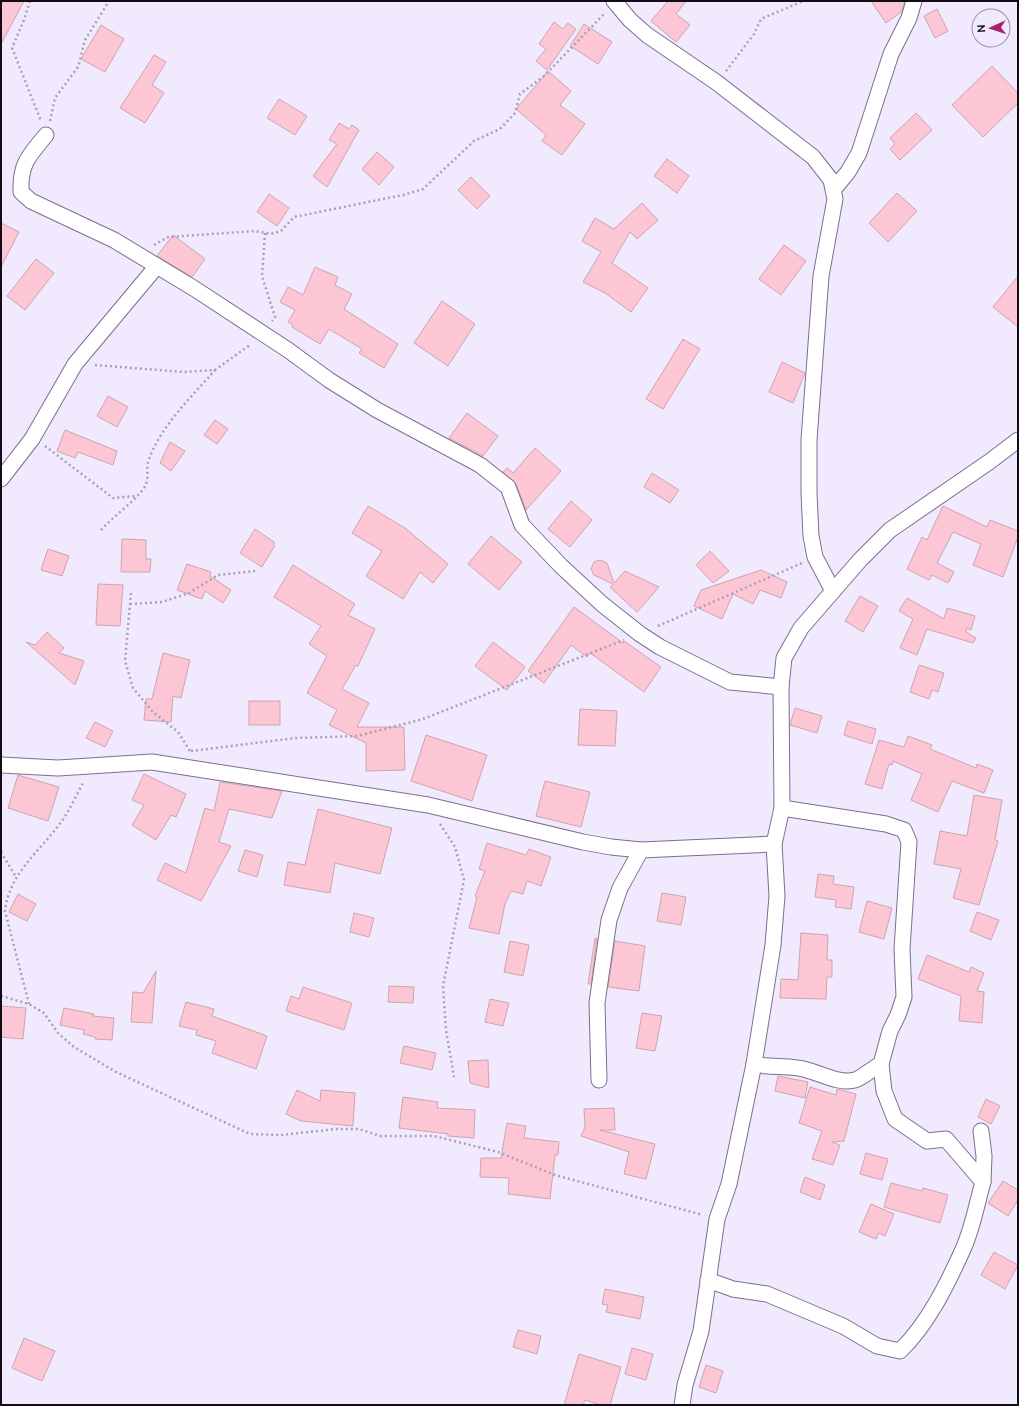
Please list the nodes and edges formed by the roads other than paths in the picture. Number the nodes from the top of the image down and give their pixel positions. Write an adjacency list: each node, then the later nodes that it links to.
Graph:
1 (914, 1): 4 (street)
2 (614, 2): 4 (street)
3 (46, 135): 5 (street)
4 (834, 188): 8 (street)
5 (157, 266): 7 (street); 9 (street)
6 (1018, 440): 8 (street)
7 (1, 479)
8 (833, 591): 9 (street)
9 (781, 686): 11 (street)
10 (1, 765): 13 (street)
11 (782, 808): 12 (street); 15 (street)
12 (774, 844): 13 (street); 14 (street)
13 (641, 850): 16 (street)
14 (754, 1064): 15 (street); 19 (street)
15 (882, 1064): 18 (street)
16 (599, 1080)
17 (981, 1131): 18 (street)
18 (983, 1182): 19 (street)
19 (708, 1280): 20 (street)
20 (682, 1405)

